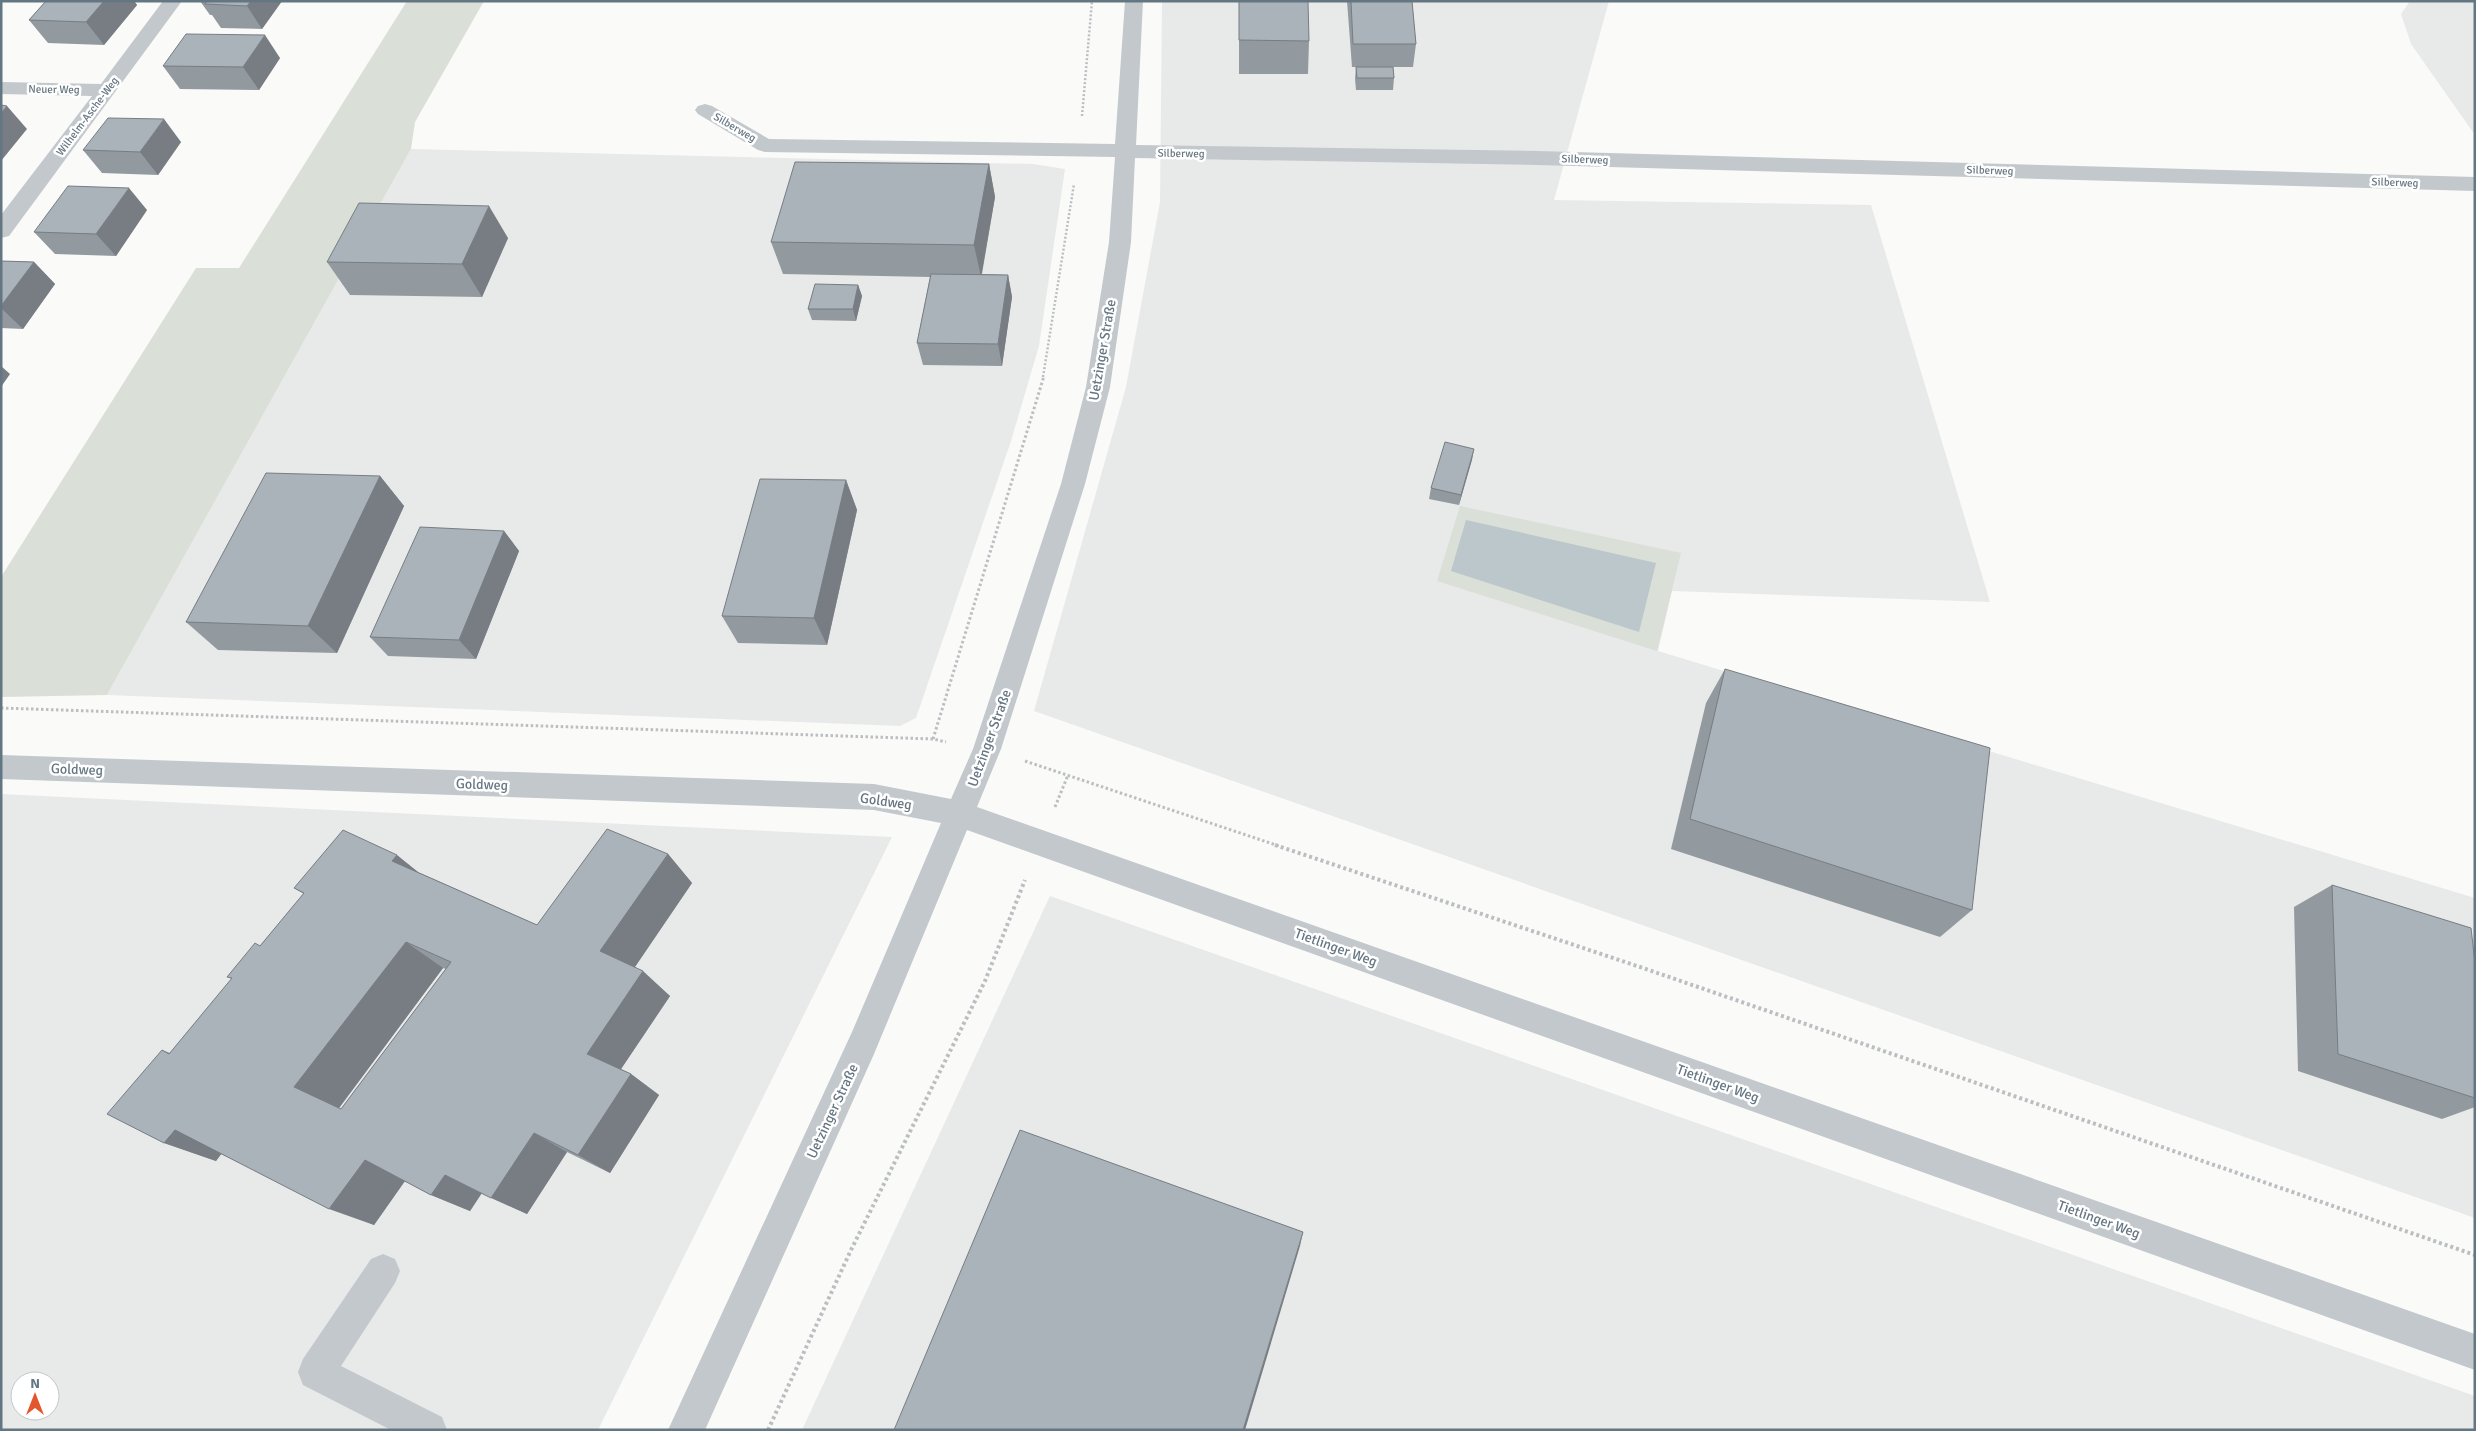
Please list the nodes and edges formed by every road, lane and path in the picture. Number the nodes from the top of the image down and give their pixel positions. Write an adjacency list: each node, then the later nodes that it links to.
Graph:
1 (173, 1): 5 (street, Wilhelm-Asche-Weg)
2 (1092, 1): 7 (path)
3 (1134, 1): 8 (street, Uetzinger Straße)
4 (1, 88): 5 (street, Neuer Weg)
5 (106, 90): 11 (street, Wilhelm-Asche-Weg)
6 (706, 110): 8 (street, Silberweg)
7 (1081, 125)
8 (1126, 152): 10 (street, Silberweg); 14 (street, Uetzinger Straße)
9 (1075, 175): 13 (path)
10 (2475, 184)
11 (1, 231)
12 (1, 708): 13 (path)
13 (933, 740): 14 (path)
14 (987, 749): 16 (path); 17 (street, Uetzinger Straße)
15 (1, 767): 17 (street, Goldweg)
16 (1068, 775): 18 (path); 19 (path)
17 (960, 814): 18 (street, Tietlinger Weg); 23 (street, Uetzinger Straße)
18 (1040, 842): 21 (street, Tietlinger Weg); 24 (path)
19 (2475, 1255)
20 (383, 1271): 22 (street)
21 (2475, 1352)
22 (429, 1430)
23 (686, 1430)
24 (768, 1430)

